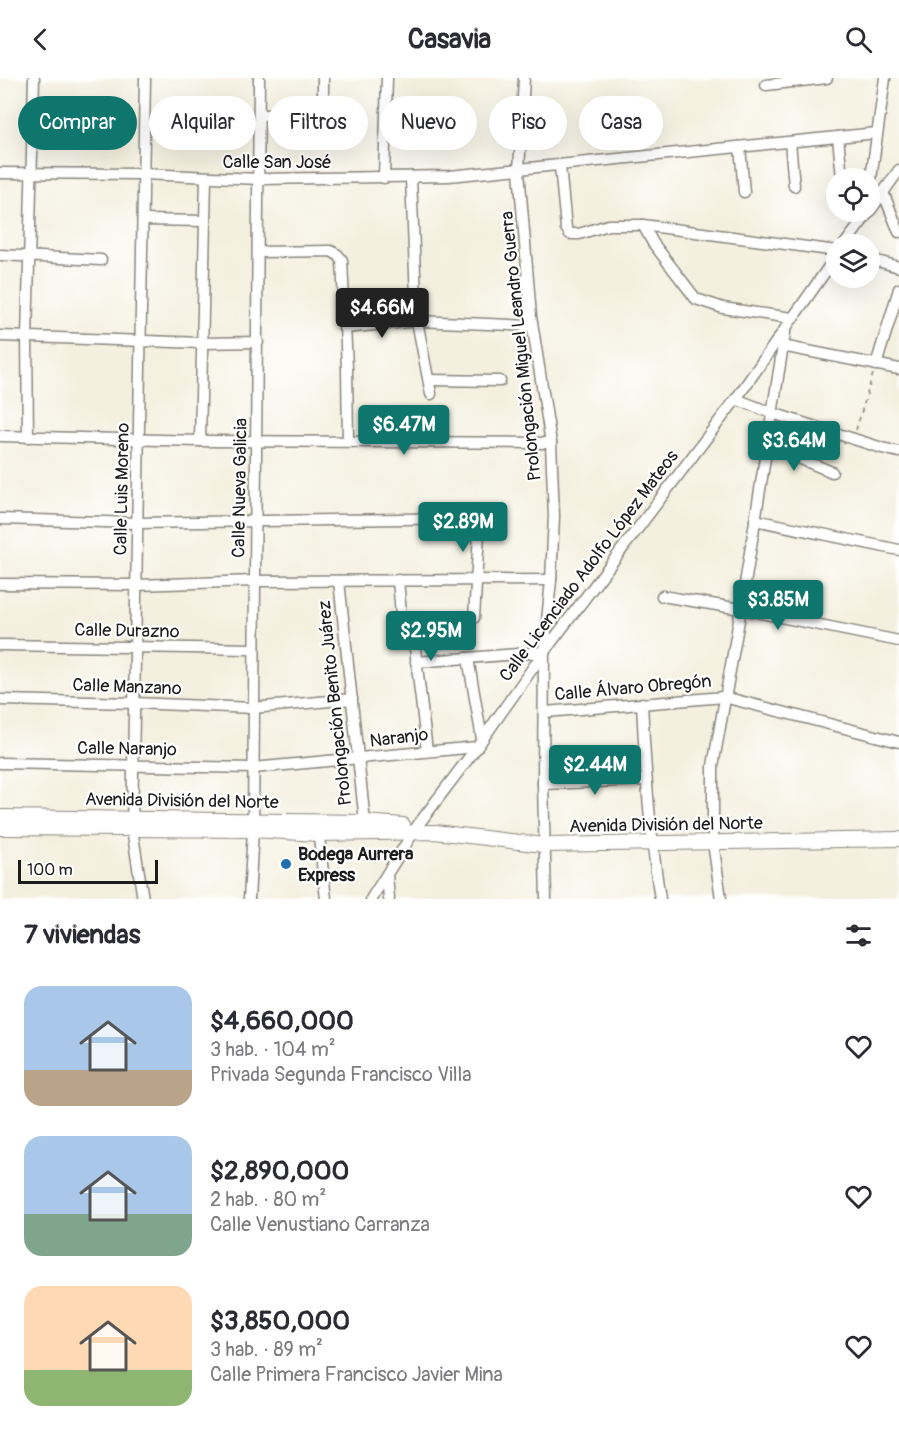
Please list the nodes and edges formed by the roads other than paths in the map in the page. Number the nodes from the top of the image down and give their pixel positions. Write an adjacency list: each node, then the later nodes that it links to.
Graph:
1 (34, 78): 23 (street)
2 (145, 78): 22 (street, Calle Luis Moreno)
3 (259, 78): 11 (street, Calle Nueva Galicia)
4 (323, 78): 11 (street)
5 (387, 78): 25 (street)
6 (524, 78): 19 (street, Prolongación Miguel Leandro Guerra)
7 (821, 78): 8 (street); 10 (street)
8 (827, 78)
9 (885, 78): 12 (street)
10 (766, 85)
11 (259, 115): 27 (street, Calle Nueva Galicia)
12 (877, 133): 13 (street, Calle San José); 18 (street)
13 (838, 137): 14 (street, Calle San José); 17 (street)
14 (790, 142): 15 (street, Calle San José); 28 (street)
15 (740, 147): 16 (street, Calle San José); 29 (street)
16 (560, 166): 19 (street, Calle San José); 34 (street)
17 (841, 168)
18 (872, 168)
19 (519, 171): 26 (street, Calle San José); 47 (street, Prolongación Miguel Leandro Guerra)
20 (899, 171): 30 (street)
21 (0, 173): 23 (street, Calle San José)
22 (143, 174): 23 (street, Calle San José); 24 (street, Calle San José); 32 (street, Calle Luis Moreno)
23 (31, 175): 39 (street)
24 (206, 178): 27 (street, Calle San José); 33 (street)
25 (384, 178): 26 (street, Calle San José); 27 (street, Calle San José)
26 (411, 178): 46 (street)
27 (259, 179): 37 (street, Calle Nueva Galicia)
28 (794, 186)
29 (744, 192)
30 (884, 192): 31 (street); 35 (street)
31 (880, 197)
32 (143, 220): 33 (street); 52 (street, Calle Luis Moreno)
33 (205, 221): 54 (street)
34 (643, 225): 36 (street); 45 (street)
35 (899, 232)
36 (826, 251)
37 (258, 252): 48 (street); 53 (street, Calle Nueva Galicia)
38 (0, 255): 39 (street)
39 (29, 257): 40 (street); 51 (street)
40 (101, 260)
41 (880, 262): 42 (street)
42 (899, 267)
43 (826, 269): 45 (street, Calle Licenciado Adolfo López Mateos)
44 (899, 289): 56 (street)
45 (792, 318): 49 (street, Calle Licenciado Adolfo López Mateos)
46 (417, 321): 47 (street); 48 (street); 58 (street)
47 (532, 326): 69 (street, Prolongación Miguel Leandro Guerra)
48 (344, 328): 68 (street)
49 (785, 330): 55 (street); 61 (street, Calle Licenciado Adolfo López Mateos)
50 (0, 336): 51 (street)
51 (27, 337): 52 (street); 64 (street)
52 (141, 340): 54 (street); 65 (street, Calle Luis Moreno)
53 (258, 342): 54 (street); 66 (street, Calle Nueva Galicia)
54 (203, 343): 67 (street)
55 (782, 346): 56 (street); 62 (street)
56 (876, 365): 57 (street)
57 (899, 369)
58 (429, 380): 59 (street); 60 (street)
59 (500, 381)
60 (431, 394)
61 (736, 399): 62 (street); 92 (street, Calle Licenciado Adolfo López Mateos)
62 (772, 413): 70 (street); 71 (street)
63 (0, 436): 64 (street)
64 (28, 437): 65 (street)
65 (139, 439): 67 (street); 75 (street, Calle Luis Moreno)
66 (257, 440): 67 (street); 68 (street); 76 (street, Calle Nueva Galicia)
67 (200, 441)
68 (348, 441): 69 (street)
69 (550, 444): 80 (street, Prolongación Miguel Leandro Guerra)
70 (767, 445): 72 (street); 74 (street)
71 (899, 452)
72 (832, 472)
73 (0, 519): 75 (street)
74 (754, 519): 77 (street); 86 (street)
75 (138, 523): 76 (street); 84 (street, Calle Luis Moreno)
76 (256, 523): 78 (street); 81 (street, Calle Nueva Galicia)
77 (899, 550)
78 (475, 579): 79 (street); 80 (street); 87 (street)
79 (398, 580): 82 (street); 94 (street)
80 (551, 580): 92 (street, Prolongación Miguel Leandro Guerra)
81 (255, 581): 82 (street); 84 (street); 91 (street, Calle Nueva Galicia)
82 (339, 581): 96 (street, Prolongación Benito Juárez)
83 (0, 584): 84 (street)
84 (137, 585): 90 (street, Calle Luis Moreno)
85 (662, 596): 86 (street)
86 (741, 609): 88 (street); 95 (street)
87 (474, 618)
88 (899, 641)
89 (0, 645): 90 (street, Calle Durazno)
90 (135, 648): 91 (street, Calle Durazno); 98 (street, Calle Luis Moreno)
91 (253, 649): 100 (street, Calle Nueva Galicia)
92 (544, 652): 93 (street); 101 (street, Prolongación Miguel Leandro Guerra); 103 (street, Calle Licenciado Adolfo López Mateos)
93 (468, 658): 94 (street); 103 (street)
94 (416, 662): 104 (street)
95 (724, 697): 99 (street, Calle Álvaro Obregón); 102 (street, Calle Álvaro Obregón); 119 (street)
96 (352, 699): 100 (street, Calle Manzano); 105 (street, Prolongación Benito Juárez)
97 (0, 700): 98 (street, Calle Manzano)
98 (134, 702): 100 (street, Calle Manzano); 107 (street, Calle Luis Moreno)
99 (642, 703): 101 (street, Calle Álvaro Obregón); 109 (street)
100 (253, 708): 108 (street, Calle Nueva Galicia)
101 (545, 712): 110 (street, Prolongación Miguel Leandro Guerra)
102 (899, 742)
103 (480, 743): 104 (street, Naranjo); 117 (street, Calle Licenciado Adolfo López Mateos)
104 (427, 751): 105 (street, Naranjo)
105 (359, 759): 108 (street, Naranjo); 112 (street, Prolongación Benito Juárez)
106 (0, 763): 107 (street, Calle Naranjo)
107 (132, 765): 108 (street, Calle Naranjo); 113 (street, Calle Luis Moreno)
108 (253, 768): 114 (street, Calle Nueva Galicia)
109 (645, 780): 110 (street); 120 (street)
110 (543, 784): 121 (street, Prolongación Miguel Leandro Guerra)
111 (0, 817): 113 (street, Avenida División del Norte)
112 (365, 822): 116 (street, Avenida División del Norte); 117 (street, Avenida División del Norte)
113 (133, 824): 114 (street, Avenida División del Norte); 115 (street, Avenida División del Norte); 123 (street, Calle Luis Moreno)
114 (252, 825): 116 (street, Avenida División del Norte); 124 (street, Calle Nueva Galicia)
115 (0, 828)
116 (317, 828): 117 (street, Avenida División del Norte); 125 (street)
117 (415, 829): 121 (street, Avenida División del Norte); 122 (street, Calle Licenciado Adolfo López Mateos)
118 (899, 839): 119 (street, Avenida División del Norte)
119 (713, 842): 120 (street, Avenida División del Norte); 130 (street)
120 (652, 844): 121 (street, Avenida División del Norte); 129 (street)
121 (544, 845): 128 (street, Prolongación Miguel Leandro Guerra)
122 (387, 875): 126 (street, Calle Licenciado Adolfo López Mateos); 127 (street)
123 (143, 899)
124 (249, 899)
125 (326, 899)
126 (371, 899)
127 (389, 899)
128 (546, 899)
129 (660, 899)
130 (721, 899)

